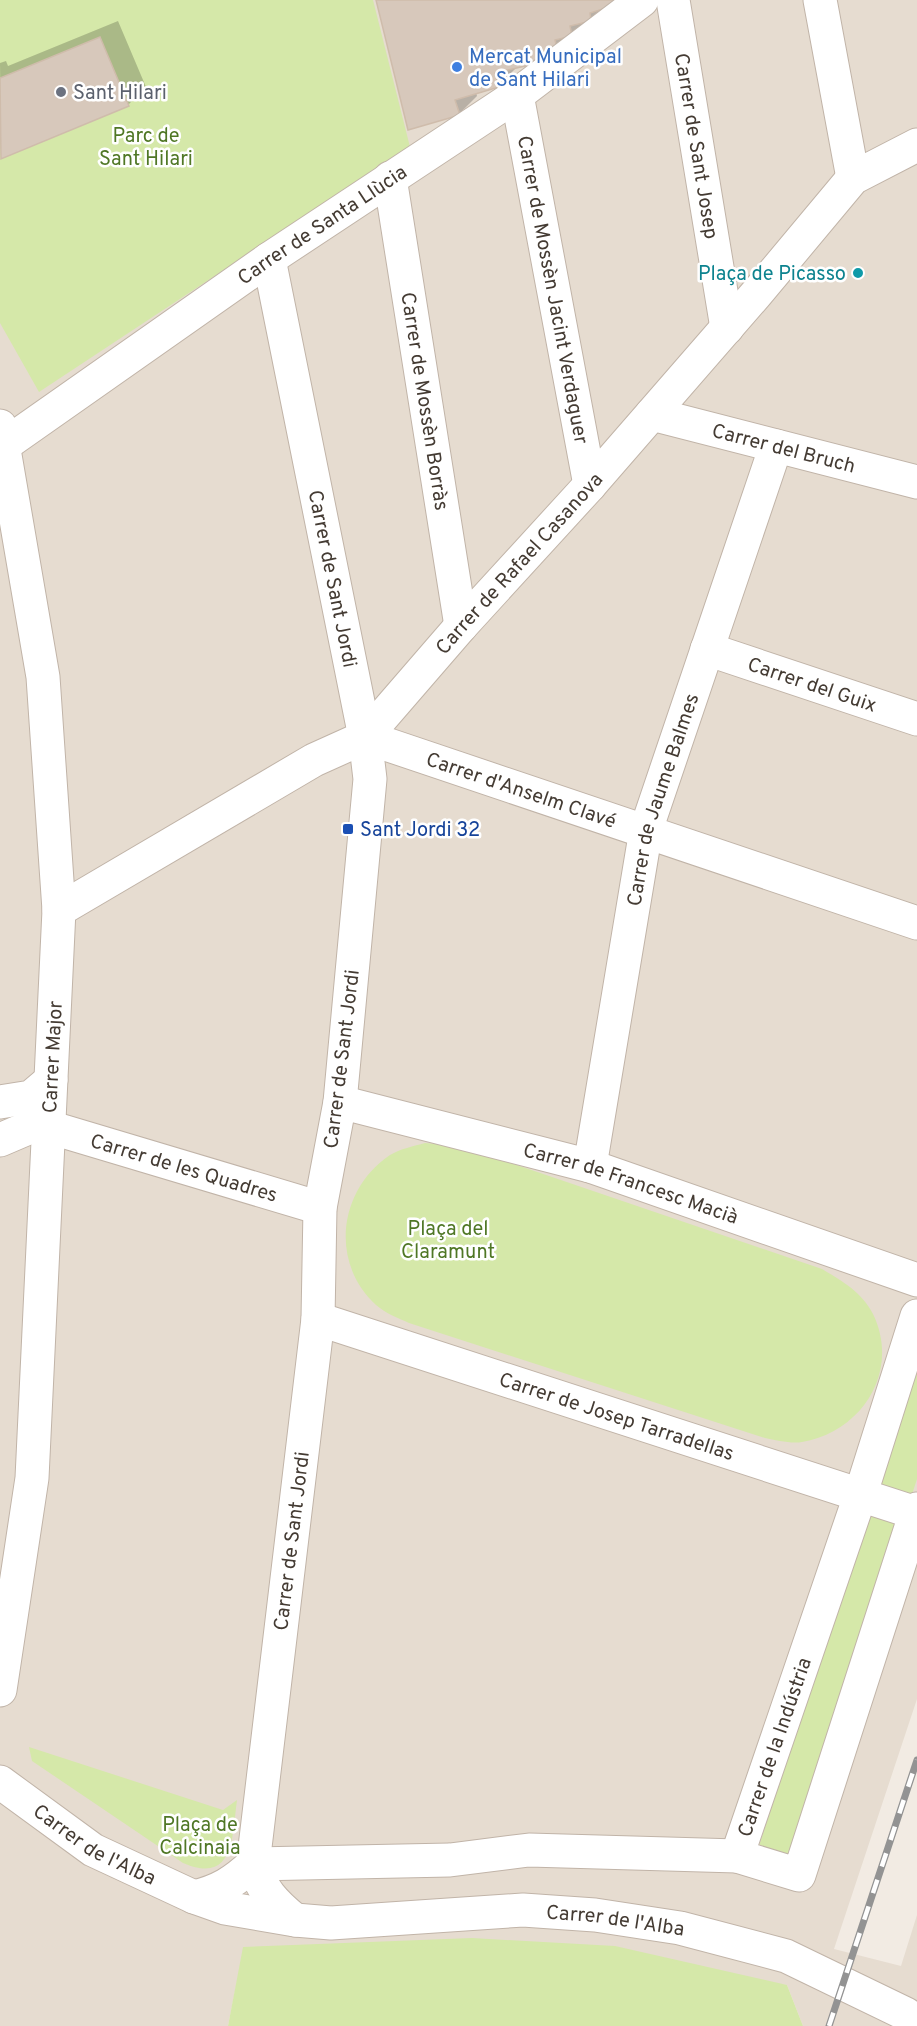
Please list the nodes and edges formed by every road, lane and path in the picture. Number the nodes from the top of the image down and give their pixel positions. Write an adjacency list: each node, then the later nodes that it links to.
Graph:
1 (642, 0): 4 (street, Carrer de Santa Llùcia)
2 (673, 0): 9 (street, Carrer de Sant Josep)
3 (820, 0): 7 (street)
4 (517, 95): 6 (street, Carrer de Santa Llùcia); 14 (street, Carrer de Mossèn Jacint Verdaguer)
5 (917, 145): 7 (street, Carrer de Rafael Casanova)
6 (390, 178): 8 (street, Carrer de Santa Llùcia); 15 (street, Carrer de Mossèn Borràs)
7 (853, 178): 9 (street, Carrer de Rafael Casanova)
8 (269, 259): 11 (street, Carrer de Santa Llùcia); 18 (street, Carrer de Sant Jordi)
9 (727, 328): 10 (street, Carrer de Rafael Casanova)
10 (652, 414): 12 (street, Carrer del Bruch); 14 (street, Carrer de Rafael Casanova)
11 (1, 440): 20 (street, Carrer Major)
12 (776, 446): 13 (street, Carrer del Bruch); 16 (street, Carrer de Jaume Balmes)
13 (917, 482)
14 (590, 485): 15 (street, Carrer de Rafael Casanova)
15 (461, 626): 18 (street, Carrer de Rafael Casanova)
16 (707, 649): 17 (street, Carrer del Guix); 19 (street, Carrer de Jaume Balmes)
17 (917, 719)
18 (365, 737): 19 (street, Carrer d'Anselm Clavé); 20 (street, Carrer de Rafael Casanova); 24 (street, Carrer de Sant Jordi)
19 (646, 830): 21 (street, Carrer d'Anselm Clavé); 27 (street, Carrer de Jaume Balmes)
20 (59, 910): 22 (street, Carrer Major)
21 (917, 923)
22 (51, 1080): 23 (street); 25 (street, Carrer Major)
23 (0, 1102)
24 (340, 1102): 27 (street, Carrer de Francesc Macià); 28 (street, Carrer de Sant Jordi)
25 (49, 1123): 26 (street); 28 (street, Carrer de les Quadres); 34 (street, Carrer Major)
26 (1, 1135)
27 (590, 1166): 29 (street, Carrer de Francesc Macià)
28 (320, 1208): 31 (street, Carrer de Sant Jordi)
29 (917, 1280)
30 (917, 1316): 32 (street, Carrer de la Indústria)
31 (318, 1319): 32 (street, Carrer de Josep Tarradellas); 37 (street, Carrer de Sant Jordi)
32 (861, 1493): 33 (street, Carrer de Josep Tarradellas); 36 (street, Carrer de la Indústria)
33 (916, 1511): 36 (street, Carrer de la Indústria)
34 (0, 1690)
35 (0, 1782): 38 (street, Carrer de l'Alba)
36 (737, 1856): 37 (street)
37 (253, 1864): 38 (street); 39 (street)
38 (194, 1898): 39 (street, Carrer de l'Alba)
39 (295, 1920): 40 (street, Carrer de l'Alba)
40 (912, 2026)

